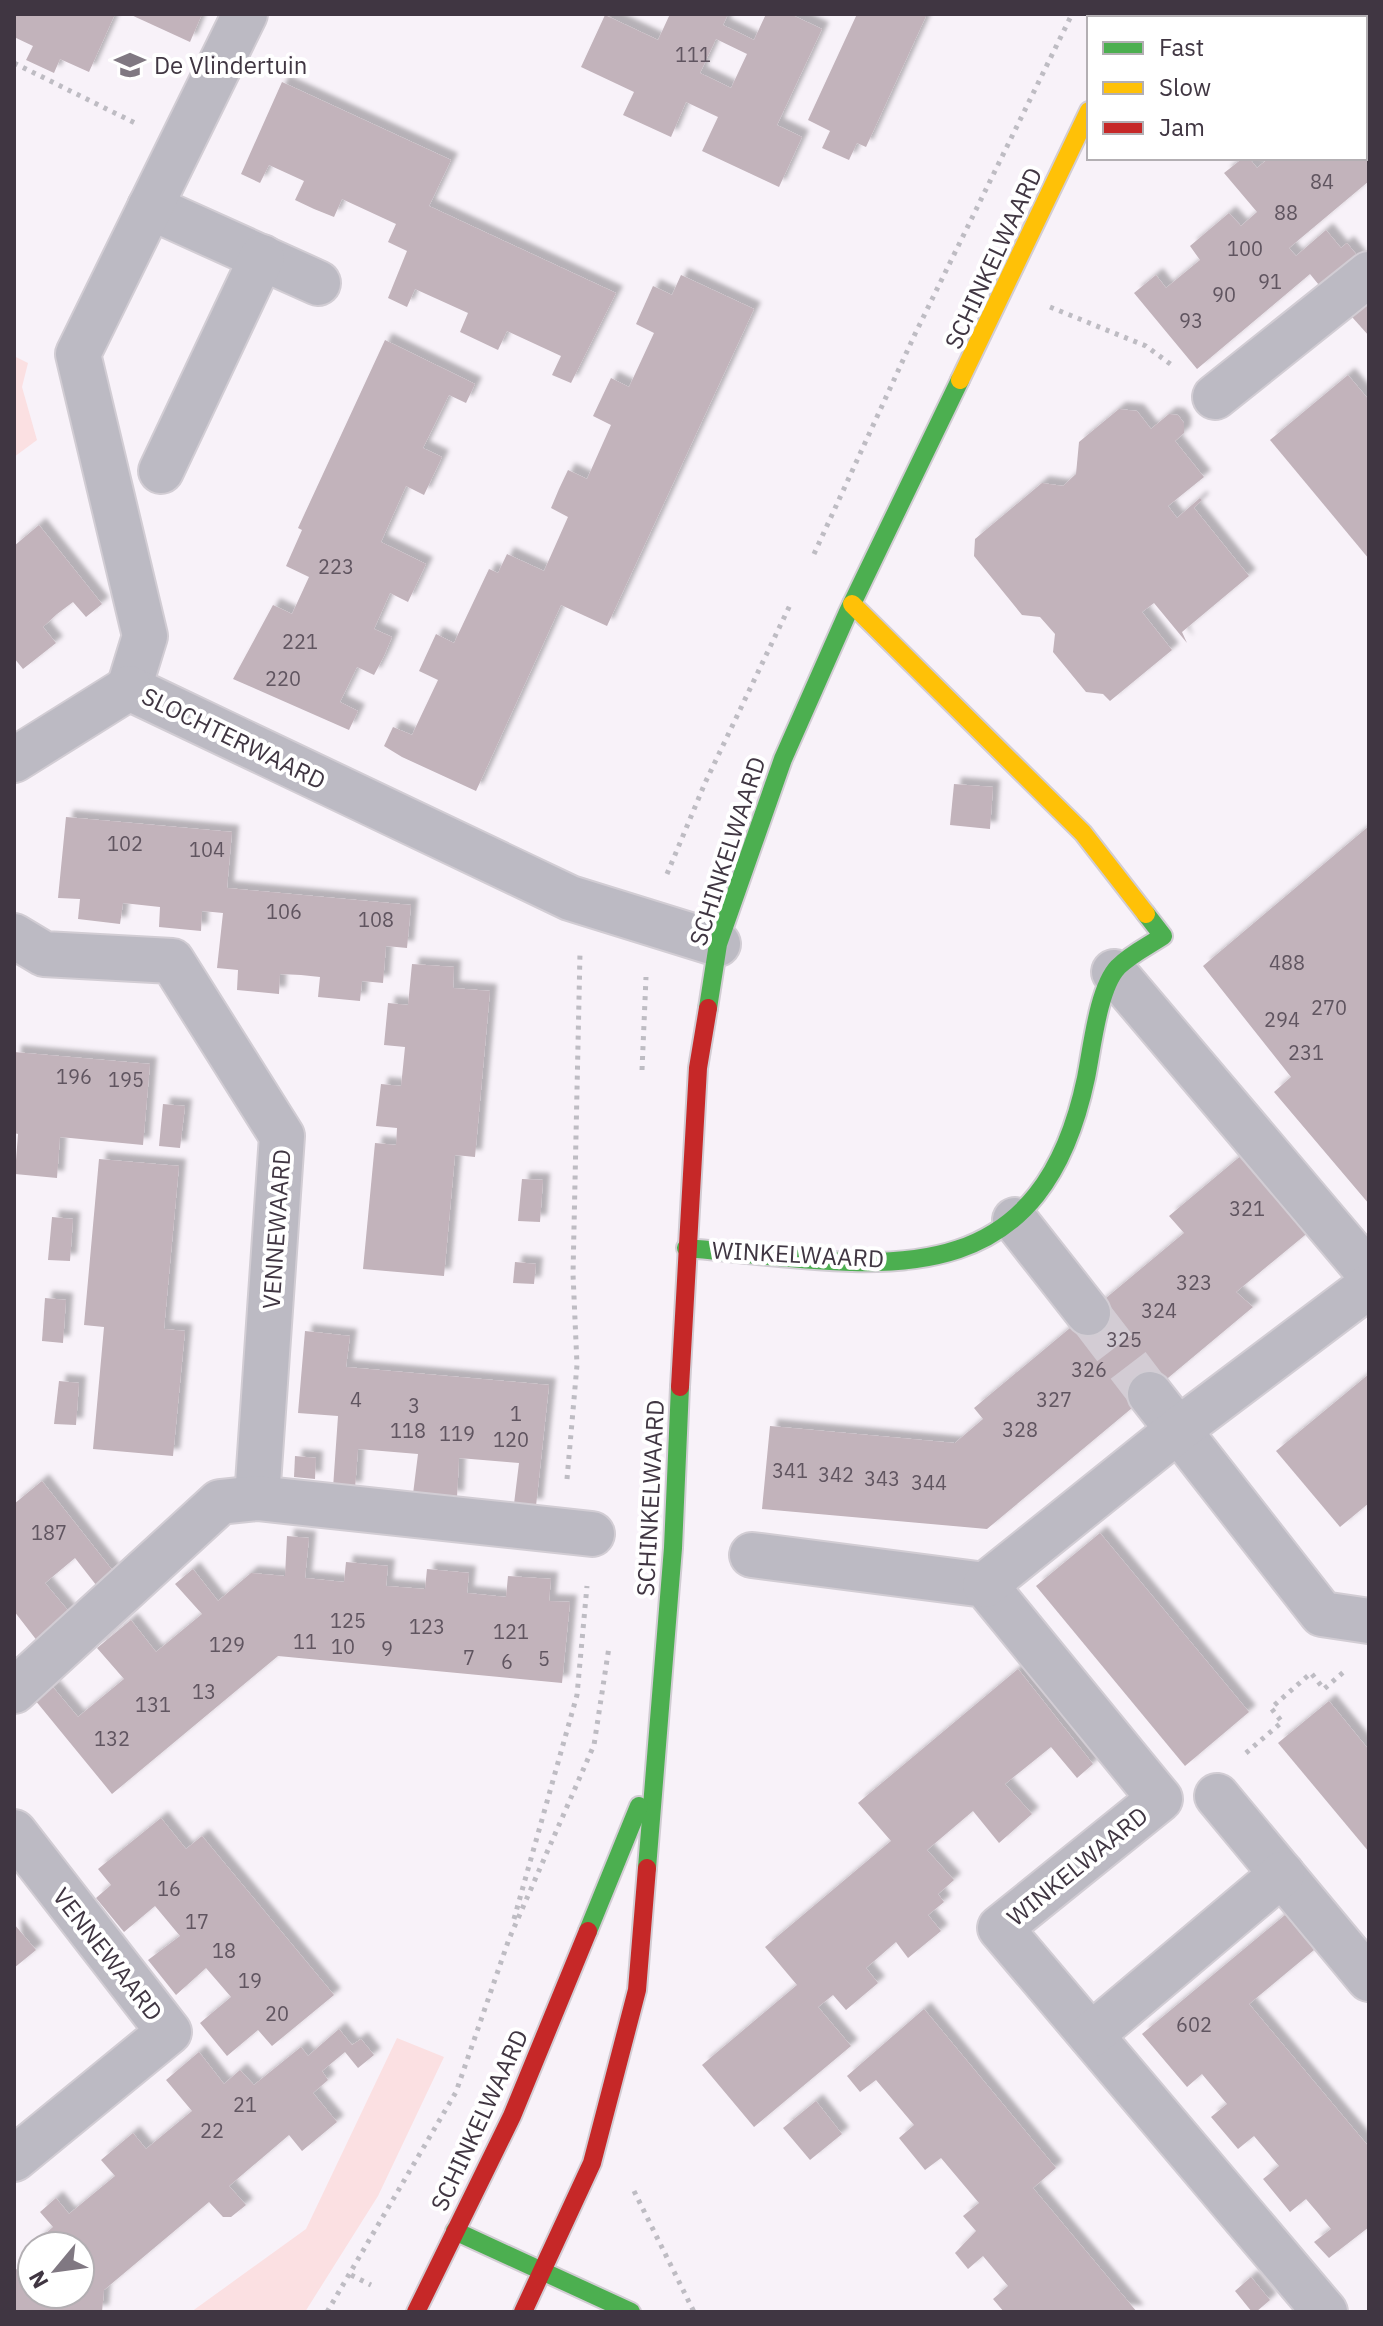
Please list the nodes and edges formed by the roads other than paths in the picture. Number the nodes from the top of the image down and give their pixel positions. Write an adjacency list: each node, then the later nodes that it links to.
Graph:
1 (245, 14): 3 (street, SLOCHTERWAARD)
2 (1087, 115): 9 (street, SCHINKELWAARD)
3 (150, 207): 4 (street); 10 (street, SLOCHTERWAARD)
4 (262, 257): 6 (street); 8 (street)
5 (1369, 274): 7 (street)
6 (318, 283)
7 (1215, 397)
8 (161, 471)
9 (852, 604): 13 (street, SCHINKELWAARD); 14 (street)
10 (129, 688): 11 (street); 13 (street, SLOCHTERWAARD)
11 (14, 760)
12 (14, 936): 22 (street, VENNEWAARD)
13 (718, 944): 16 (street, SCHINKELWAARD)
14 (1114, 972): 15 (street, WINKELWAARD); 17 (street)
15 (1015, 1220): 16 (street, WINKELWAARD); 19 (street)
16 (686, 1248): 28 (street, SCHINKELWAARD)
17 (1369, 1273)
18 (1369, 1286): 21 (street)
19 (1088, 1313)
20 (1150, 1394): 21 (street)
21 (1178, 1430): 25 (street); 26 (street)
22 (257, 1498): 23 (street); 27 (street)
23 (577, 1533)
24 (752, 1555): 25 (street)
25 (985, 1585): 33 (street, WINKELWAARD)
26 (1363, 1640)
27 (14, 1691)
28 (654, 1769): 35 (street, SCHINKELWAARD); 36 (street, SCHINKELWAARD)
29 (1217, 1796): 31 (street)
30 (14, 1832): 34 (street, VENNEWAARD)
31 (1282, 1874): 32 (street); 33 (street)
32 (1369, 1979)
33 (1091, 2035): 40 (street, WINKELWAARD)
34 (14, 2159)
35 (455, 2231): 36 (street); 37 (street, SCHINKELWAARD)
36 (544, 2271): 38 (street, SCHINKELWAARD); 39 (street)
37 (416, 2312)
38 (523, 2312)
39 (631, 2312)
40 (1325, 2312)

